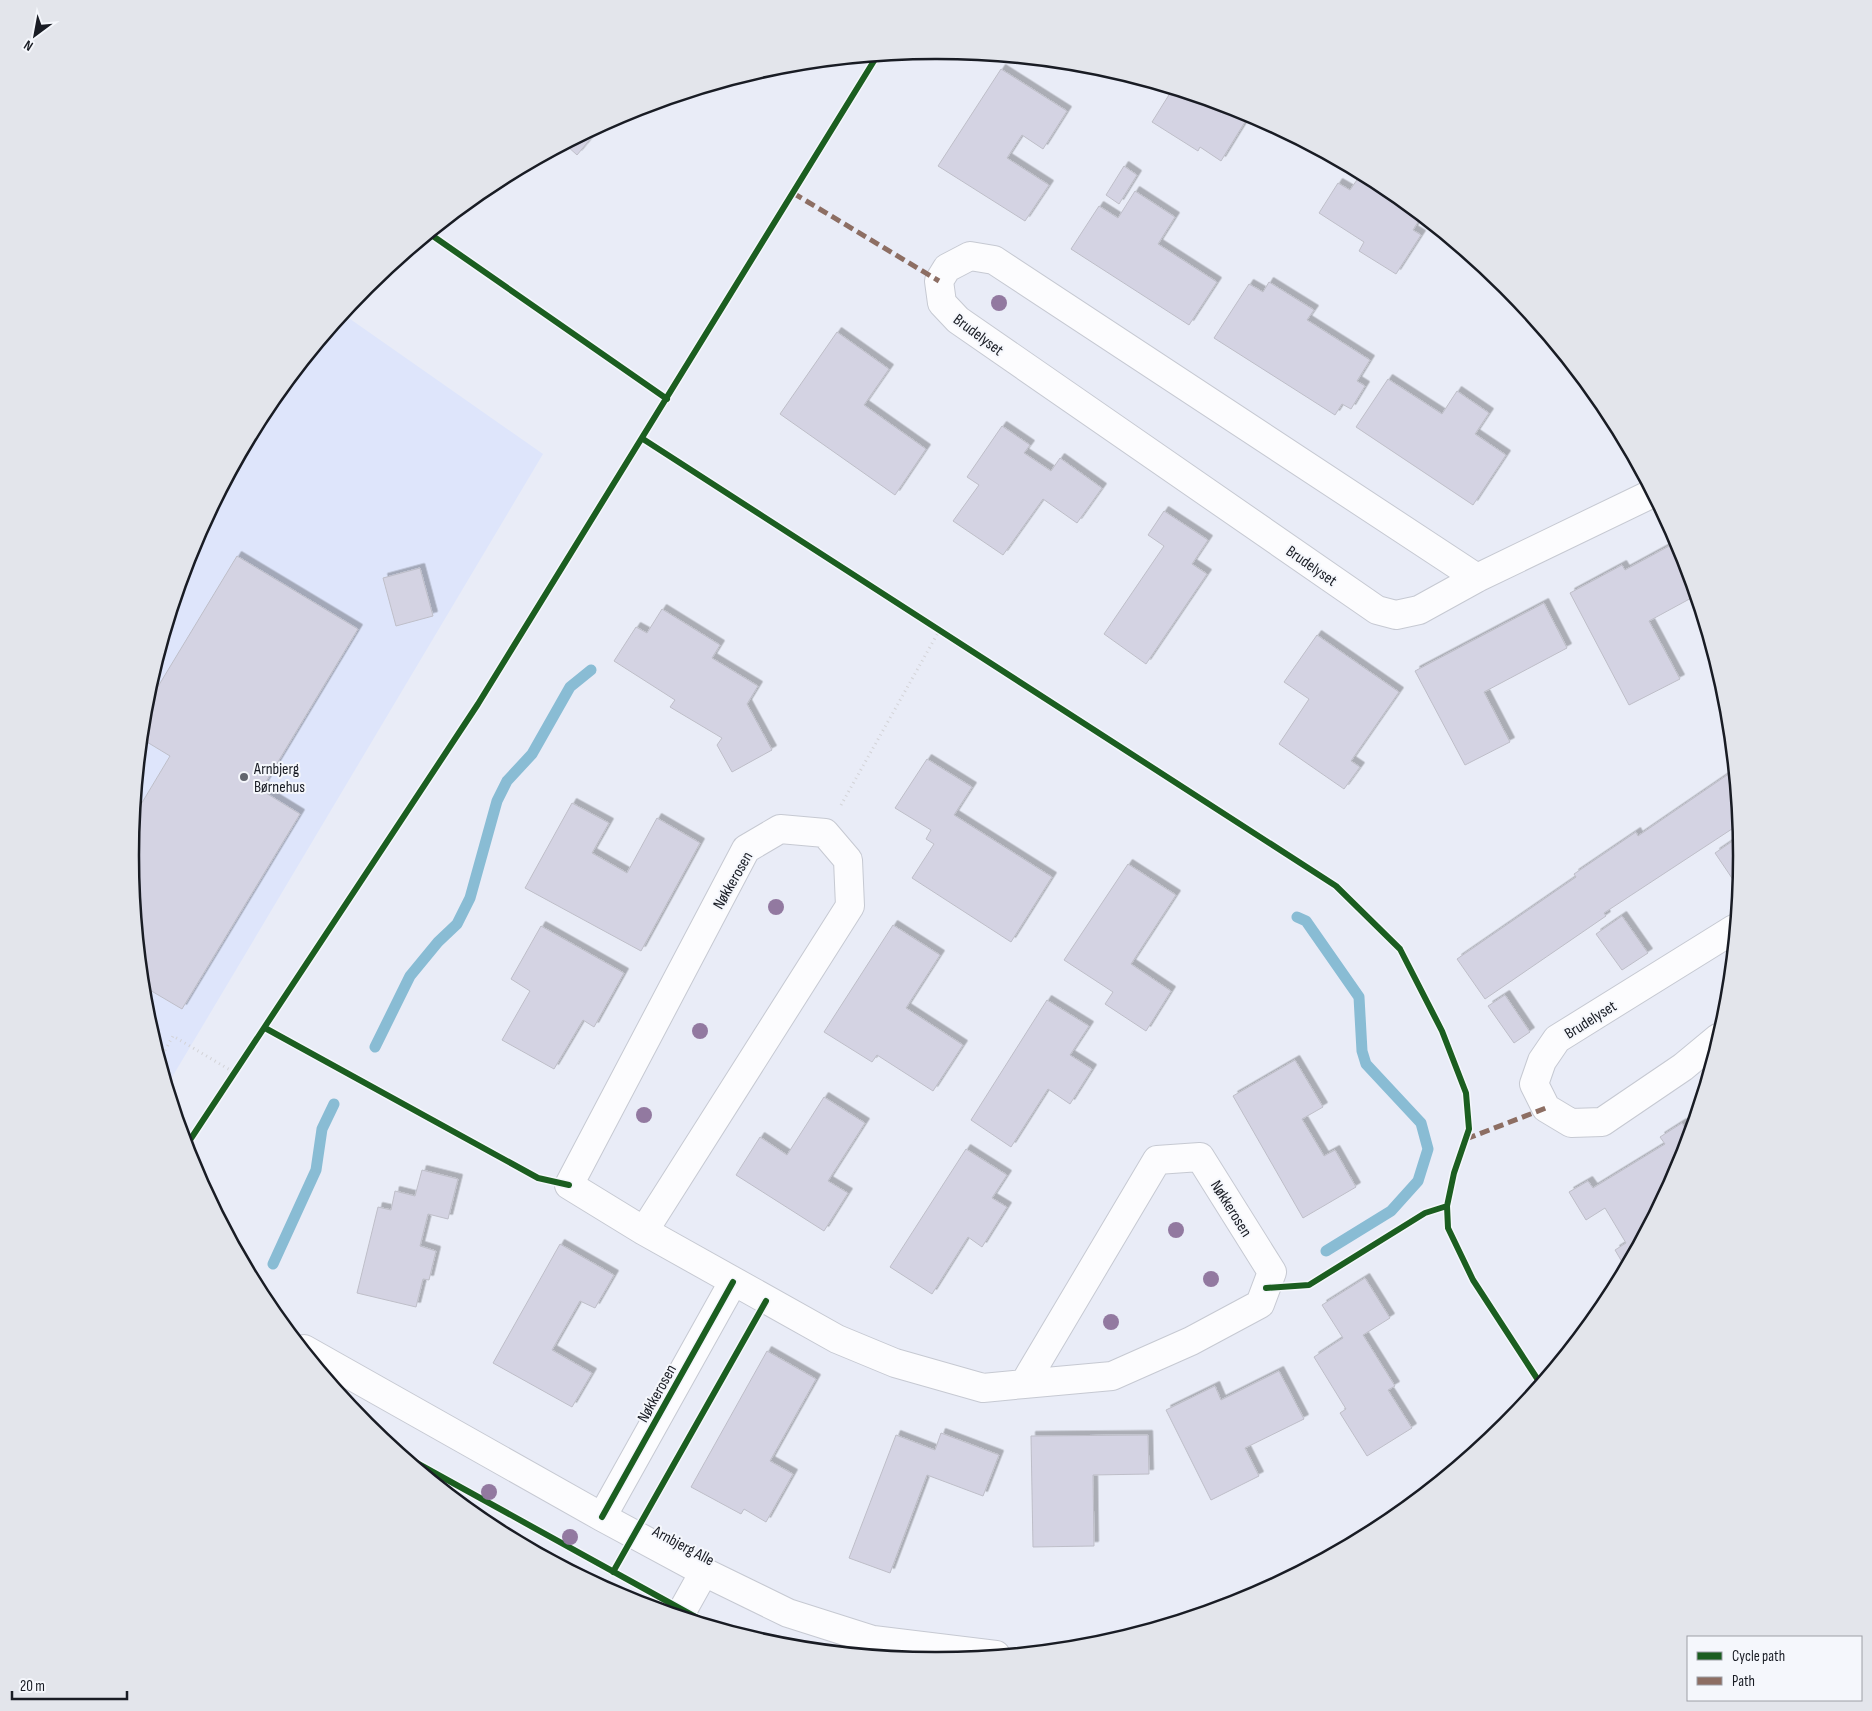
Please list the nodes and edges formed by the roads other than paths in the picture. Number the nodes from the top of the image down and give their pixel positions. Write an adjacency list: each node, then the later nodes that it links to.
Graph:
1 (1647, 496): 2 (street, Brudelyset)
2 (1477, 578): 2 (street, Brudelyset)
3 (1729, 932): 4 (street, Brudelyset)
4 (1710, 1045)
5 (644, 1231): 5 (street, Nøkkerosen); 6 (street, Nøkkerosen)
6 (733, 1282): 8 (street, Nøkkerosen); 9 (street, Nøkkerosen)
7 (316, 1356): 9 (street, Arnbjerg Alle)
8 (1024, 1384): 8 (street, Nøkkerosen)
9 (602, 1517): 10 (street, Arnbjerg Alle)
10 (704, 1572): 11 (street); 12 (street, Arnbjerg Alle)
11 (683, 1611)
12 (967, 1651)

